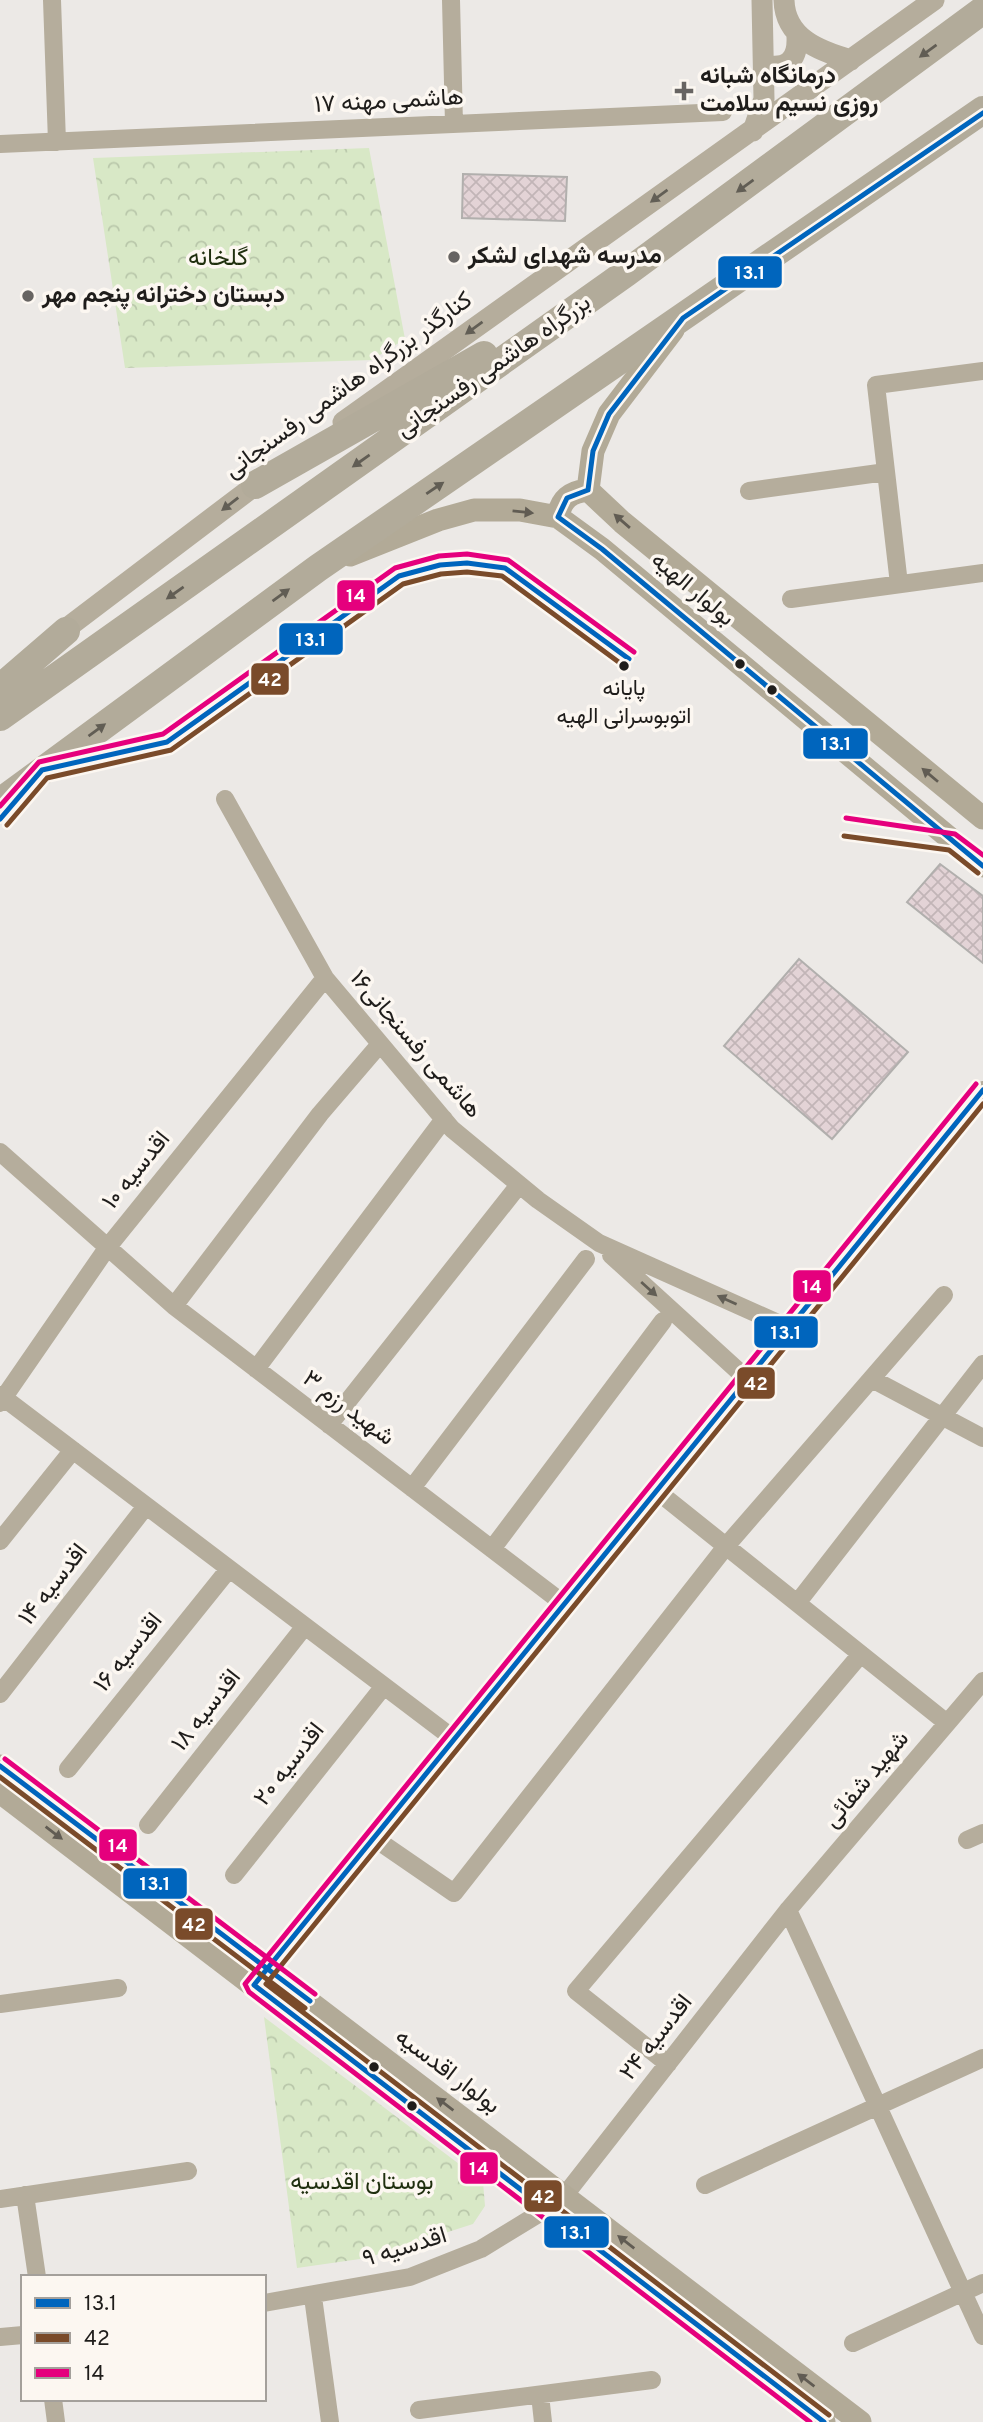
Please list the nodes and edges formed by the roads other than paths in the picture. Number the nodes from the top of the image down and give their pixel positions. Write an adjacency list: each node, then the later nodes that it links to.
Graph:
1 (52, 0): 14 (street)
2 (451, 0): 12 (street)
3 (762, 0): 9 (street)
4 (784, 0): 7 (street)
5 (934, 0): 8 (street, کنارگذر بزرگراه هاشمی رفسنجانی)
6 (983, 10): 16 (highway, بزرگراه هاشمی رفسنجانی, one-way to 16)
7 (797, 37): 8 (street); 9 (street)
8 (851, 60): 13 (street, کنارگذر بزرگراه هاشمی رفسنجانی)
9 (764, 65): 13 (street)
10 (723, 112): 12 (street, هاشمی مهنه ۱۷)
11 (980, 114): 17 (highway)
12 (454, 124): 14 (street, هاشمی مهنه ۱۷)
13 (753, 131): 20 (street, کنارگذر بزرگراه هاشمی رفسنجانی, one-way to 20)
14 (57, 142): 15 (street, هاشمی مهنه ۱۷)
15 (0, 144)
16 (626, 273): 20 (highway); 31 (highway, بزرگراه هاشمی رفسنجانی, one-way to 31)
17 (683, 318): 21 (main road); 24 (highway, one-way to 17)
18 (983, 371): 19 (street)
19 (886, 471): 22 (street); 26 (street)
20 (255, 485): 28 (street, کنارگذر بزرگراه هاشمی رفسنجانی, one-way to 28)
21 (588, 490): 23 (main road); 35 (main road, بولوار الهیه, one-way to 21)
22 (749, 491)
23 (558, 517): 24 (main road, بولوار الهیه, one-way to 23); 37 (main road, بولوار الهیه)
24 (318, 568): 32 (highway, one-way to 24)
25 (983, 573): 26 (street)
26 (898, 584): 27 (street)
27 (791, 599)
28 (66, 631): 29 (street, کنارگذر بزرگراه هاشمی رفسنجانی); 30 (highway)
29 (0, 670)
30 (0, 688)
31 (0, 717)
32 (42, 771): 34 (highway); 36 (main road)
33 (225, 799): 38 (street, هاشمی رفسنجانی۱۶)
34 (0, 802)
35 (983, 818)
36 (0, 819)
37 (983, 866)
38 (325, 978): 39 (street, هاشمی رفسنجانی۱۶); 45 (street, اقدسیه ۱۰)
39 (380, 1044): 41 (street, هاشمی رفسنجانی۱۶); 48 (street)
40 (983, 1090): 50 (street)
41 (444, 1119): 43 (street, هاشمی رفسنجانی۱۶); 52 (street)
42 (0, 1152): 45 (street, شهید رزم ۳)
43 (519, 1185): 44 (street, هاشمی رفسنجانی۱۶); 57 (street)
44 (598, 1243): 50 (street, هاشمی رفسنجانی۱۶, one-way to 44); 53 (street, one-way to 53)
45 (107, 1248): 48 (street, شهید رزم ۳); 55 (street, اقدسیه ۱۰)
46 (586, 1259): 60 (street)
47 (944, 1295): 54 (street)
48 (174, 1306): 52 (street, شهید رزم ۳)
49 (663, 1321): 65 (street)
50 (789, 1328): 53 (street)
51 (983, 1364): 56 (street)
52 (256, 1369): 57 (street, شهید رزم ۳)
53 (747, 1379): 61 (street)
54 (872, 1379): 56 (street); 64 (street)
55 (1, 1399): 59 (street)
56 (940, 1415): 58 (street); 67 (street)
57 (329, 1425): 60 (street, شهید رزم ۳)
58 (983, 1438)
59 (73, 1450): 62 (street); 63 (street)
60 (412, 1488): 65 (street, شهید رزم ۳)
61 (656, 1491): 64 (street); 68 (street)
62 (146, 1506): 66 (street); 73 (street, اقدسیه ۱۴)
63 (0, 1541)
64 (727, 1545): 67 (street); 80 (street)
65 (492, 1549): 68 (street, شهید رزم ۳)
66 (229, 1569): 69 (street); 77 (street, اقدسیه ۱۶)
67 (797, 1602): 70 (street)
68 (564, 1604): 75 (street)
69 (305, 1626): 72 (street); 79 (street, اقدسیه ۱۸)
70 (861, 1654): 74 (street); 87 (street)
71 (983, 1681): 74 (street, شهید شفائی)
72 (384, 1686): 75 (street); 81 (street, اقدسیه ۲۰)
73 (0, 1694)
74 (947, 1723): 82 (street, شهید شفائی)
75 (454, 1739): 80 (street)
76 (0, 1766): 83 (main road, بولوار اقدسیه)
77 (68, 1769)
78 (0, 1792): 83 (main road, بولوار اقدسیه, one-way to 83)
79 (148, 1825)
80 (374, 1838): 83 (street)
81 (234, 1875)
82 (788, 1910): 87 (street, اقدسیه ۲۴); 88 (street)
83 (260, 1977): 93 (main road, بولوار اقدسیه)
84 (117, 1988): 85 (street)
85 (0, 2004)
86 (983, 2058): 88 (street)
87 (668, 2064): 93 (street, اقدسیه ۲۴)
88 (879, 2105): 90 (street); 96 (street)
89 (188, 2171): 91 (street)
90 (705, 2185)
91 (25, 2195): 92 (street); 94 (street)
92 (0, 2199)
93 (556, 2202): 97 (street, اقدسیه ۹); 110 (main road, بولوار اقدسیه); 111 (main road, بولوار اقدسیه, one-way to 93)
94 (37, 2275)
95 (983, 2283): 96 (street)
96 (964, 2292): 100 (street); 102 (street)
97 (313, 2297): 98 (street, اقدسیه ۹); 108 (street)
98 (266, 2303)
99 (21, 2334): 101 (street)
100 (983, 2336)
101 (0, 2337)
102 (853, 2343)
103 (652, 2380): 104 (street)
104 (540, 2395): 106 (street); 109 (street)
105 (53, 2401): 107 (street)
106 (419, 2410)
107 (56, 2422)
108 (330, 2422)
109 (543, 2422)
110 (824, 2422)
111 (860, 2422)

